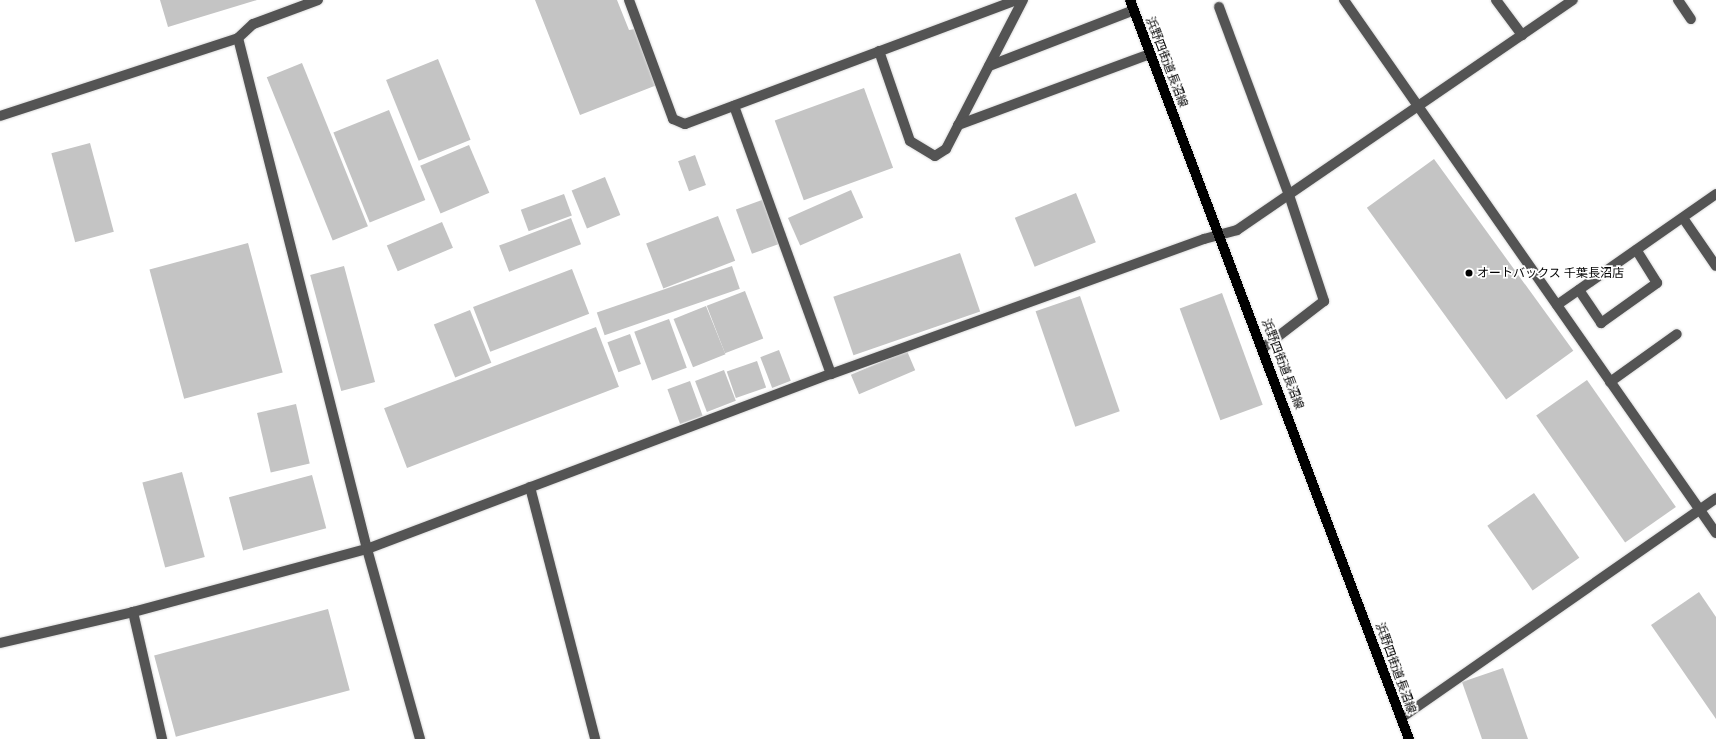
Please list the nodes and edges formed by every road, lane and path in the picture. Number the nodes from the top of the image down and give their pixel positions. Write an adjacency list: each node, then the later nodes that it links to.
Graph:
1 (318, 0): 14 (street)
2 (628, 0): 18 (street)
3 (1016, 0): 15 (street)
4 (1024, 0): 17 (street)
5 (1130, 0): 11 (main road, 浜野四街道長沼線)
6 (1344, 0): 19 (street)
7 (1496, 0): 13 (street)
8 (1573, 0): 13 (street)
9 (1678, 0): 12 (street)
10 (1219, 7): 23 (street)
11 (1134, 10): 16 (main road, 浜野四街道長沼線); 17 (street)
12 (1690, 18)
13 (1522, 35): 19 (street)
14 (238, 38): 20 (street); 38 (street)
15 (879, 51): 18 (street); 21 (street)
16 (1150, 54): 21 (street); 25 (main road, 浜野四街道長沼線)
17 (989, 66): 21 (street)
18 (734, 106): 32 (street)
19 (1420, 108): 23 (street); 29 (street)
20 (0, 116)
21 (958, 125)
22 (1716, 194): 24 (street)
23 (1289, 195): 25 (street); 31 (street)
24 (1683, 218): 26 (street); 27 (street)
25 (1221, 236): 31 (main road, 浜野四街道長沼線); 32 (street)
26 (1636, 250): 28 (street); 28 (street)
27 (1716, 266)
28 (1579, 290): 29 (street)
29 (1557, 305): 33 (street)
30 (1677, 334): 33 (street)
31 (1263, 348): 41 (main road, 浜野四街道長沼線)
32 (831, 374): 34 (street)
33 (1610, 382): 36 (street)
34 (530, 487): 38 (street); 44 (street)
35 (1716, 498): 36 (street)
36 (1700, 509): 37 (street); 41 (street)
37 (1716, 533)
38 (366, 548): 39 (street); 43 (street)
39 (134, 612): 40 (street); 42 (street)
40 (0, 644)
41 (1401, 718): 45 (main road, 浜野四街道長沼線)
42 (162, 739)
43 (420, 739)
44 (595, 739)
45 (1409, 739)

